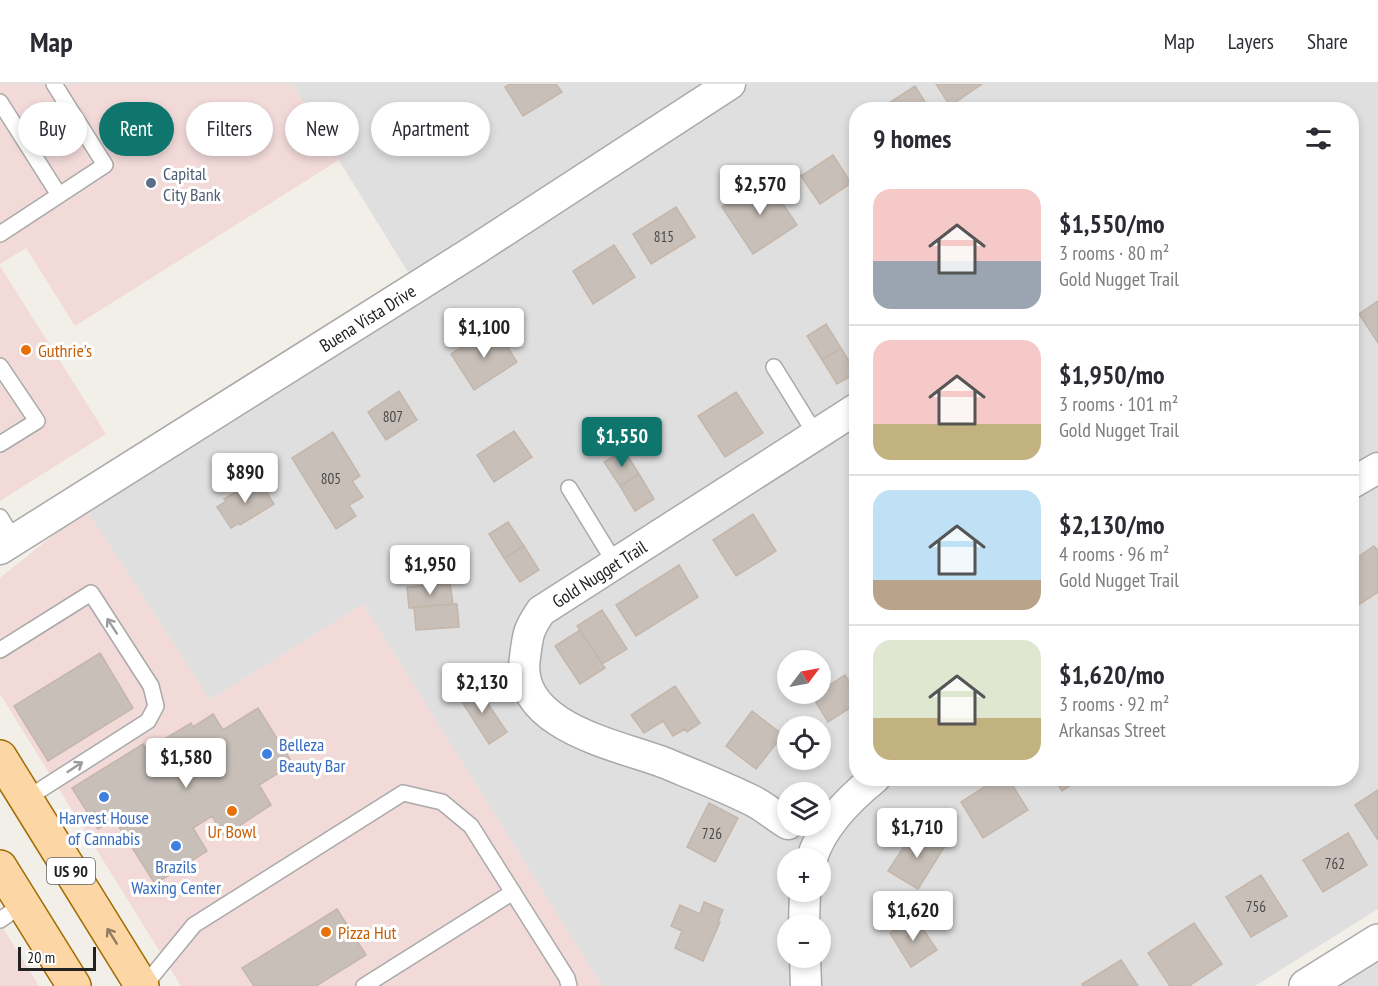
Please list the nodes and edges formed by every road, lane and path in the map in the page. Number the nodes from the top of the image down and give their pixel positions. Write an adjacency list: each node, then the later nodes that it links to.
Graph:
1 (54, 84): 4 (lane)
2 (730, 84): 14 (street, Buena Vista Drive)
3 (0, 102): 4 (lane)
4 (59, 195): 5 (lane)
5 (0, 234)
6 (0, 366): 10 (lane)
7 (774, 367): 9 (lane)
8 (849, 414): 9 (street, Gold Nugget Trail)
9 (816, 435): 15 (street, Gold Nugget Trail)
10 (0, 444)
11 (1378, 468): 12 (street)
12 (1359, 479)
13 (569, 488): 15 (lane)
14 (5, 535)
15 (615, 563): 20 (street, Gold Nugget Trail)
16 (0, 650): 19 (lane, one-way to 16)
17 (0, 757): 19 (main road, US 90)
18 (867, 786): 23 (street)
19 (26, 799): 30 (main road, US 90, one-way to 19)
20 (777, 818)
21 (799, 836): 22 (street, Gold Nugget Trail)
22 (811, 848)
23 (816, 848)
24 (0, 867): 26 (main road)
25 (513, 892): 30 (lane); 31 (lane); 32 (lane)
26 (12, 912): 29 (main road)
27 (1378, 941): 34 (street)
28 (805, 968): 33 (street)
29 (74, 986)
30 (143, 986)
31 (364, 986)
32 (569, 986)
33 (806, 986)
34 (1306, 986)

